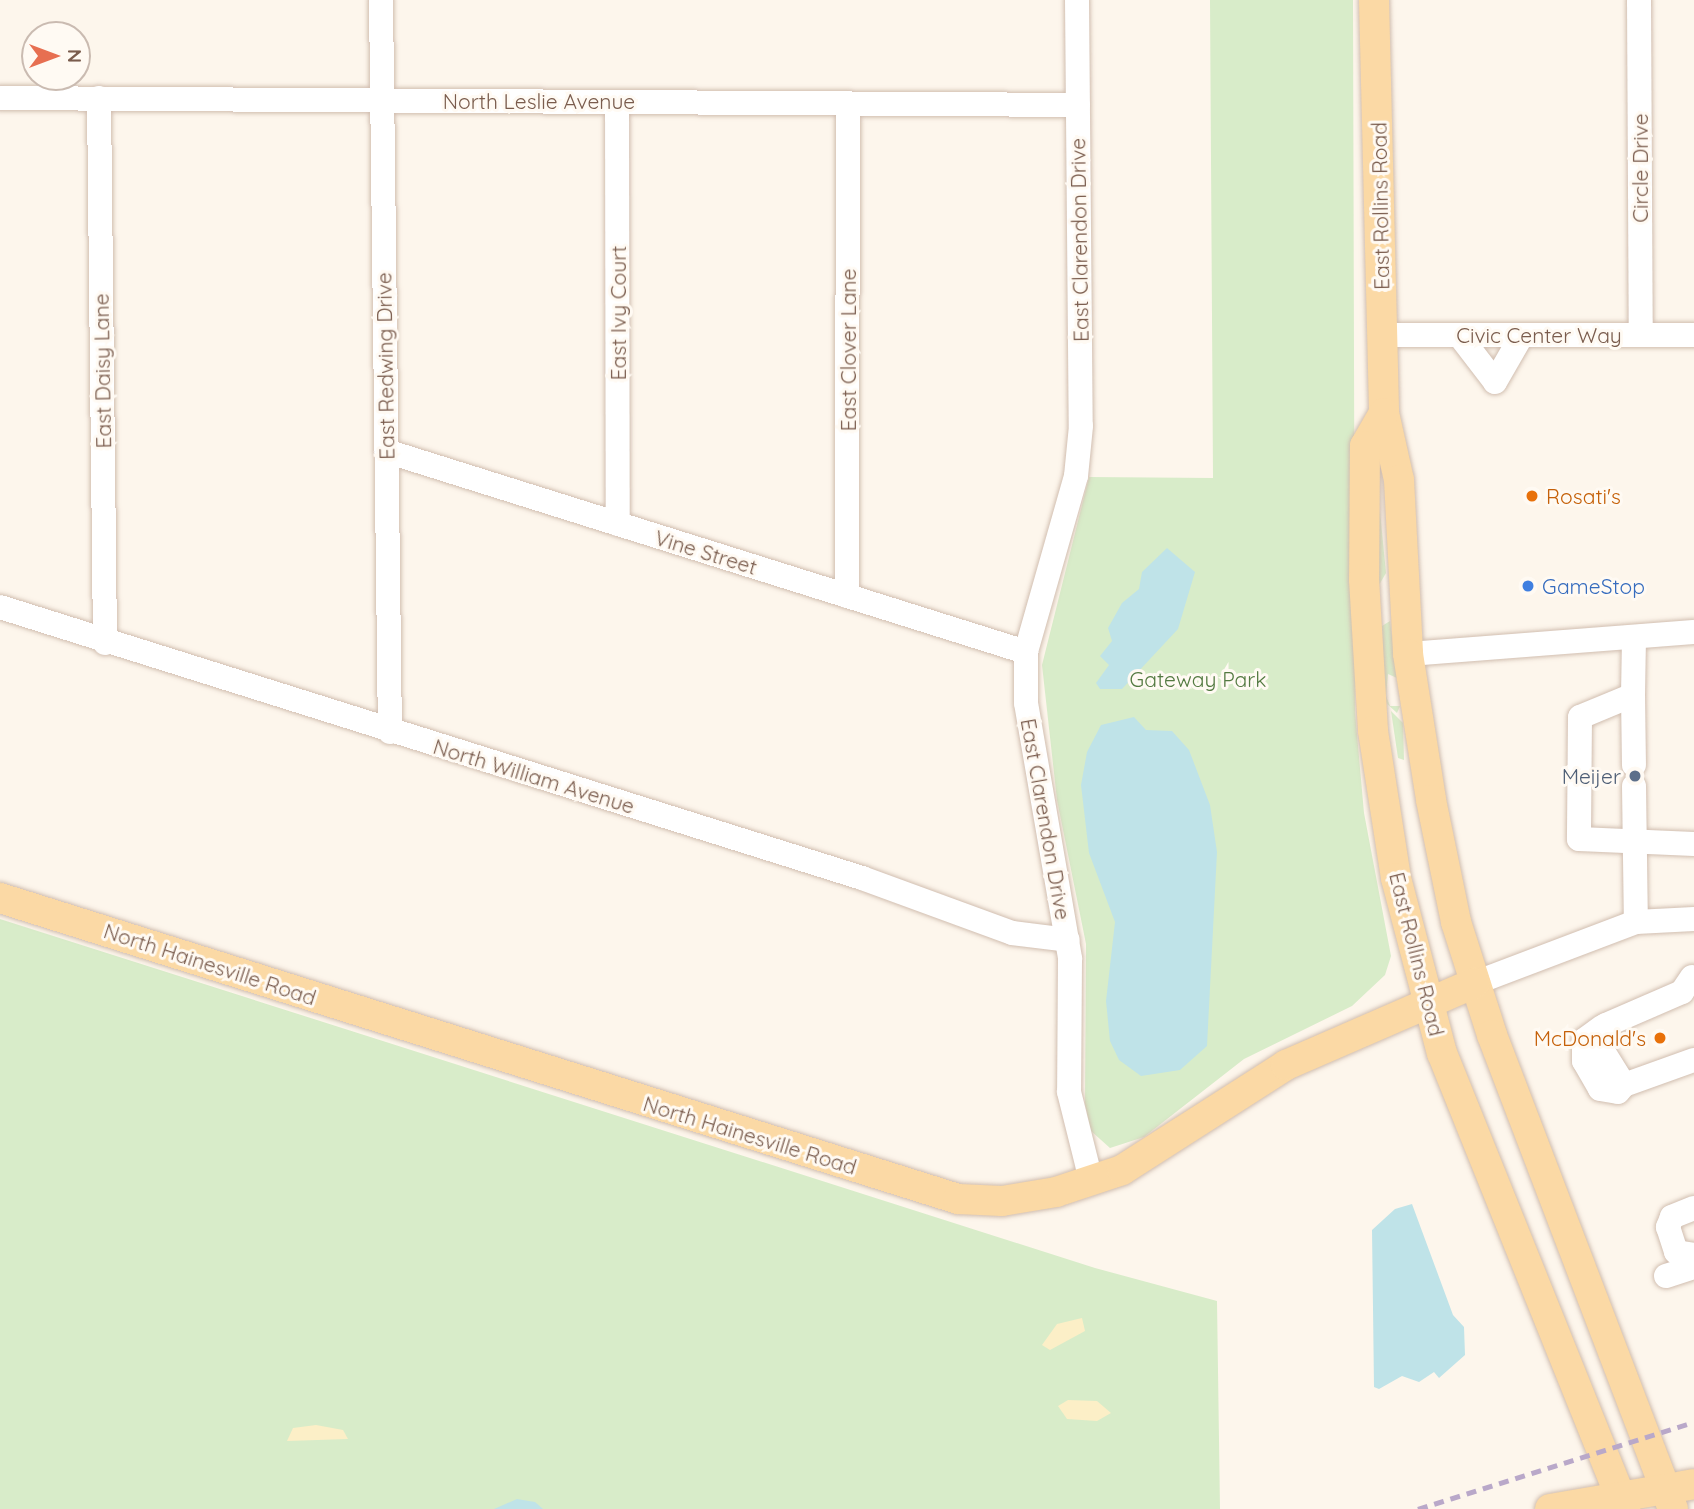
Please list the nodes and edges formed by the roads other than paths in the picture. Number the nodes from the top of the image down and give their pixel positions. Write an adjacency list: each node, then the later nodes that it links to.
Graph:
1 (381, 0): 7 (street, East Redwing Drive)
2 (1077, 0): 10 (street, East Clarendon Drive)
3 (1374, 0): 11 (main road, East Rollins Road)
4 (1639, 0): 14 (street, Circle Drive)
5 (0, 98): 6 (street, North Leslie Avenue)
6 (99, 98): 7 (street, North Leslie Avenue); 23 (street, East Daisy Lane)
7 (382, 100): 8 (street, North Leslie Avenue); 17 (street, East Redwing Drive)
8 (617, 102): 9 (street, North Leslie Avenue); 18 (street, East Ivy Court)
9 (848, 104): 10 (street, North Leslie Avenue); 19 (street, East Clover Lane)
10 (1078, 105): 24 (street, East Clarendon Drive)
11 (1384, 335): 12 (street, Civic Center Way); 16 (main road, East Rollins Road)
12 (1459, 335): 13 (street, Civic Center Way); 13 (street)
13 (1522, 335): 14 (street, Civic Center Way)
14 (1642, 335): 15 (street, Civic Center Way)
15 (1694, 335)
16 (1384, 413): 25 (main road, East Rollins Road); 36 (main road, East Rollins Road)
17 (386, 451): 18 (street, Vine Street); 27 (street, East Redwing Drive)
18 (618, 524): 19 (street, Vine Street)
19 (847, 596): 24 (street, Vine Street)
20 (0, 607): 23 (street, North William Avenue)
21 (1694, 632): 22 (street)
22 (1634, 638): 25 (street); 26 (street)
23 (104, 643): 27 (street, North William Avenue)
24 (1026, 652): 33 (street, East Clarendon Drive)
25 (1408, 654): 35 (main road, East Rollins Road)
26 (1633, 695): 28 (street); 28 (street)
27 (390, 732): 33 (street, North William Avenue)
28 (1634, 844): 29 (street); 32 (street)
29 (1694, 844)
30 (0, 898): 38 (main road, North Hainesville Road)
31 (1694, 919): 32 (street)
32 (1636, 922): 35 (street)
33 (1068, 940): 38 (street, East Clarendon Drive)
34 (1692, 977): 37 (street)
35 (1475, 983): 36 (main road, North Hainesville Road); 43 (main road, East Rollins Road)
36 (1424, 1002): 38 (main road, North Hainesville Road); 44 (main road, East Rollins Road)
37 (1694, 1060)
38 (1091, 1180)
39 (1694, 1208): 40 (street)
40 (1694, 1255)
41 (1694, 1267): 42 (street)
42 (1666, 1276)
43 (1677, 1493): 44 (main road)
44 (1623, 1501): 45 (main road)
45 (1550, 1509)

